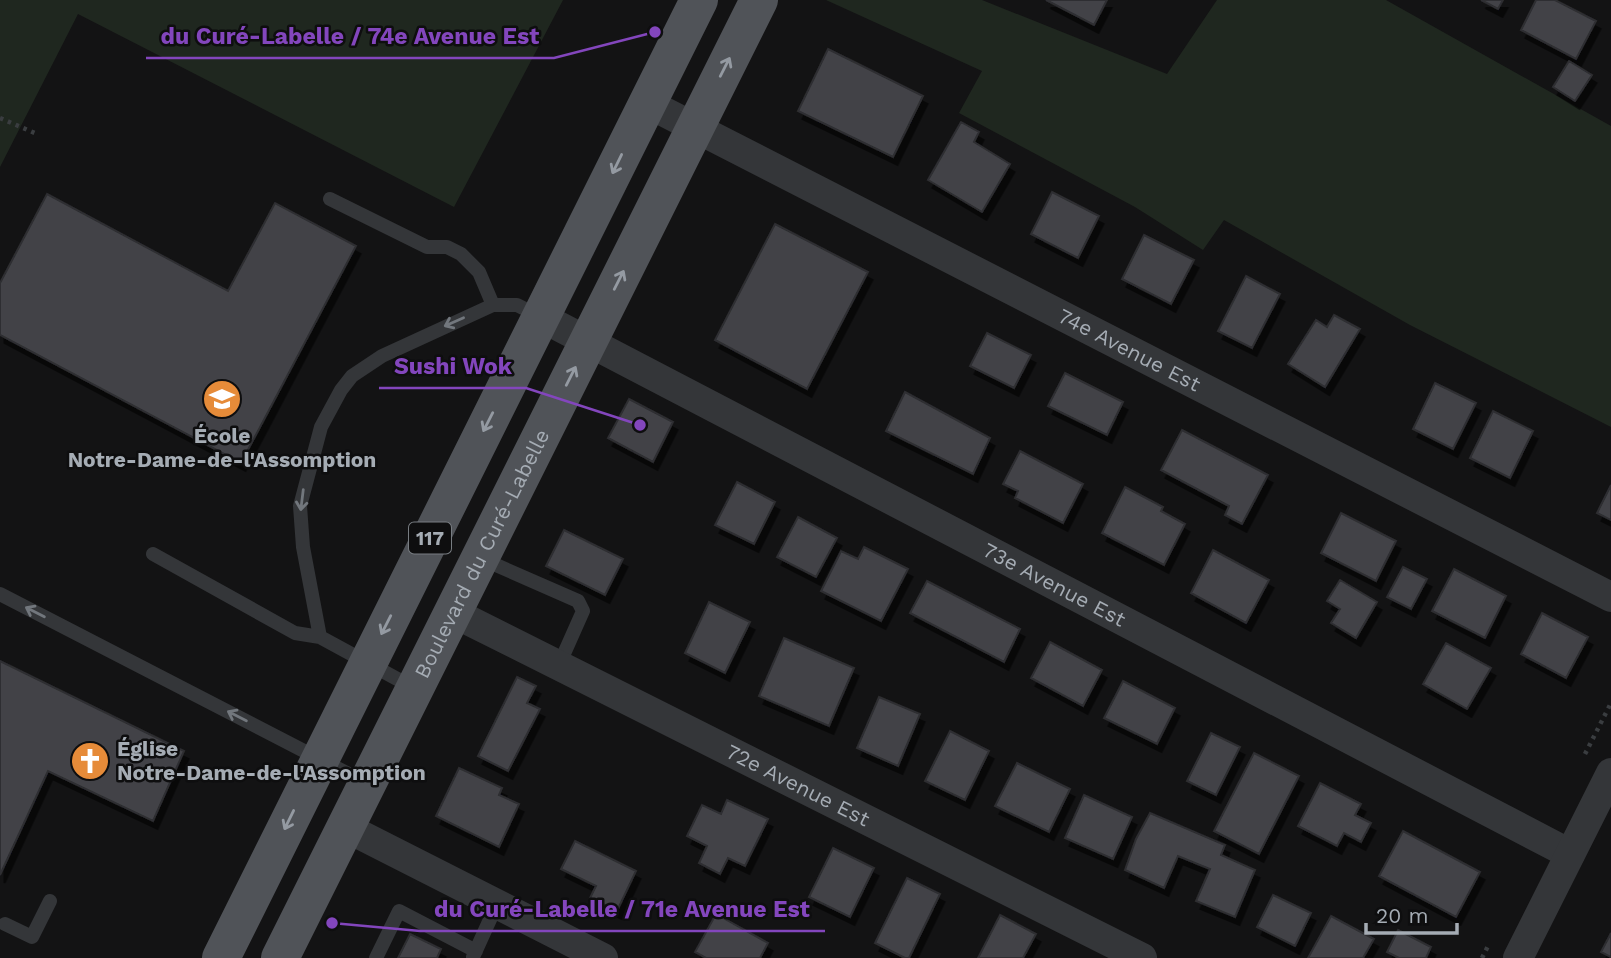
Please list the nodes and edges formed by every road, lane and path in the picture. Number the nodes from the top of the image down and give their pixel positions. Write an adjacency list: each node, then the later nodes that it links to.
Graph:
1 (699, 0): 3 (main road, 117)
2 (759, 0): 5 (main road, Boulevard du Curé-Labelle / 117, one-way to 2)
3 (647, 103): 5 (street, 74e Avenue Est); 9 (main road, 117, one-way to 9)
4 (0, 118): 6 (path)
5 (695, 128): 10 (main road, Boulevard du Curé-Labelle / 117, one-way to 5); 14 (street, 74e Avenue Est)
6 (37, 134)
7 (330, 199): 8 (lane)
8 (493, 306): 9 (lane); 16 (lane, one-way to 16)
9 (541, 317): 10 (street, 73e Avenue Est); 17 (main road, 117, one-way to 17)
10 (588, 341): 12 (main road, Boulevard du Curé-Labelle / 117, one-way to 10); 24 (street, 73e Avenue Est)
11 (153, 554): 16 (lane)
12 (479, 558): 15 (main road, Boulevard du Curé-Labelle / 117); 18 (lane)
13 (0, 594): 20 (lane, one-way to 13)
14 (1611, 597)
15 (452, 612): 18 (street, 72e Avenue Est); 19 (main road, Boulevard du Curé-Labelle / 117)
16 (320, 638): 17 (lane)
17 (368, 663): 19 (lane); 20 (main road, 117)
18 (559, 665): 33 (street, 72e Avenue Est)
19 (414, 688): 22 (main road, Boulevard du Curé-Labelle / 117)
20 (320, 759): 22 (lane); 29 (main road, 117, one-way to 29)
21 (1611, 773): 24 (street)
22 (366, 783): 23 (main road, Boulevard du Curé-Labelle / 117)
23 (345, 827): 26 (street); 30 (main road, Boulevard du Curé-Labelle / 117)
24 (1570, 854): 34 (street)
25 (50, 901): 27 (lane)
26 (497, 904): 28 (lane); 32 (street)
27 (2, 926)
28 (474, 954): 31 (lane)
29 (221, 958)
30 (280, 958)
31 (376, 958)
32 (603, 958)
33 (1142, 958)
34 (1517, 958)

